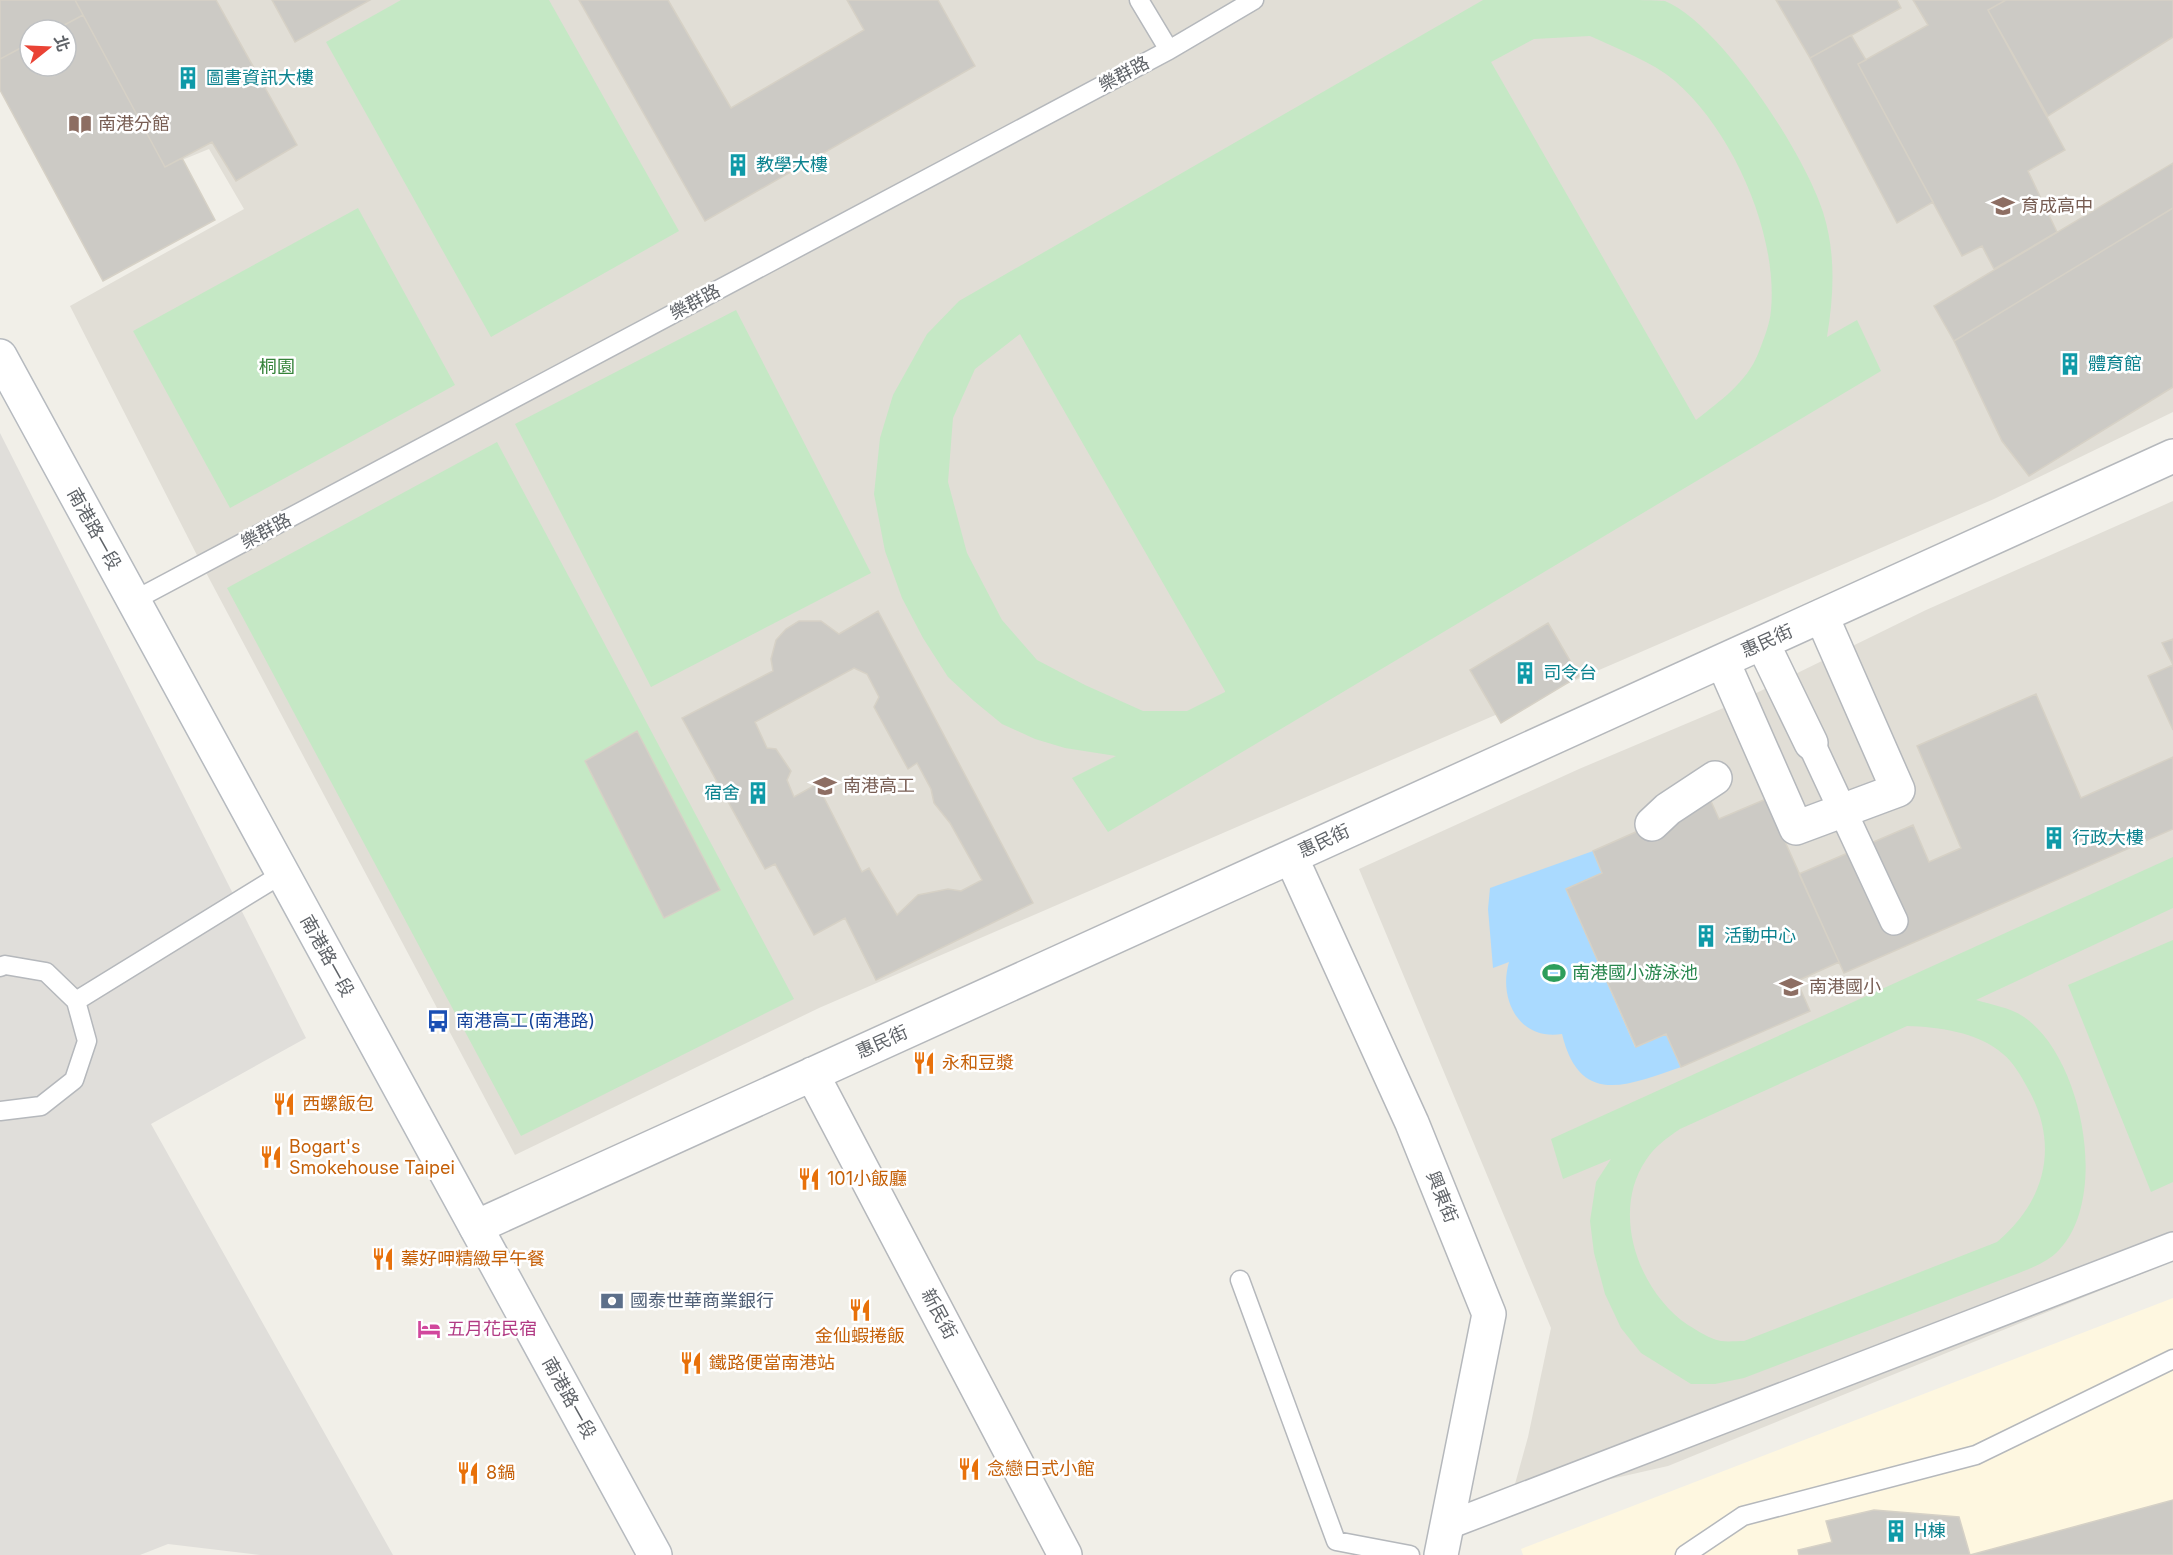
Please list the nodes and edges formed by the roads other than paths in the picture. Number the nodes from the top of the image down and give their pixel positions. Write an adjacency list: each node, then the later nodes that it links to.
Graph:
1 (1139, 0): 3 (lane)
2 (1254, 0): 3 (lane, 樂群路)
3 (1169, 50): 6 (lane, 樂群路)
4 (1, 358): 6 (street, 南港路一段)
5 (2173, 456): 7 (street, 惠民街)
6 (134, 601): 15 (street, 南港路一段)
7 (1822, 617): 8 (street, 惠民街); 12 (street)
8 (1763, 644): 9 (street, 惠民街); 10 (street)
9 (1723, 662): 12 (street); 14 (street, 惠民街)
10 (1811, 743): 12 (street)
11 (1715, 778): 13 (street)
12 (1843, 811): 16 (street)
13 (1652, 824)
14 (1291, 857): 19 (street, 惠民街); 25 (street, 興東街)
15 (282, 874): 18 (lane); 21 (street, 南港路一段)
16 (1894, 921)
17 (0, 967): 18 (lane)
18 (76, 1000): 20 (lane)
19 (812, 1074): 21 (street, 惠民街); 27 (street, 新民街)
20 (0, 1111)
21 (476, 1227): 26 (street, 南港路一段)
22 (2173, 1246): 25 (street)
23 (1240, 1280): 28 (lane)
24 (2173, 1359): 29 (lane)
25 (1445, 1540)
26 (655, 1555)
27 (1065, 1555)
28 (1410, 1555)
29 (1685, 1555)

